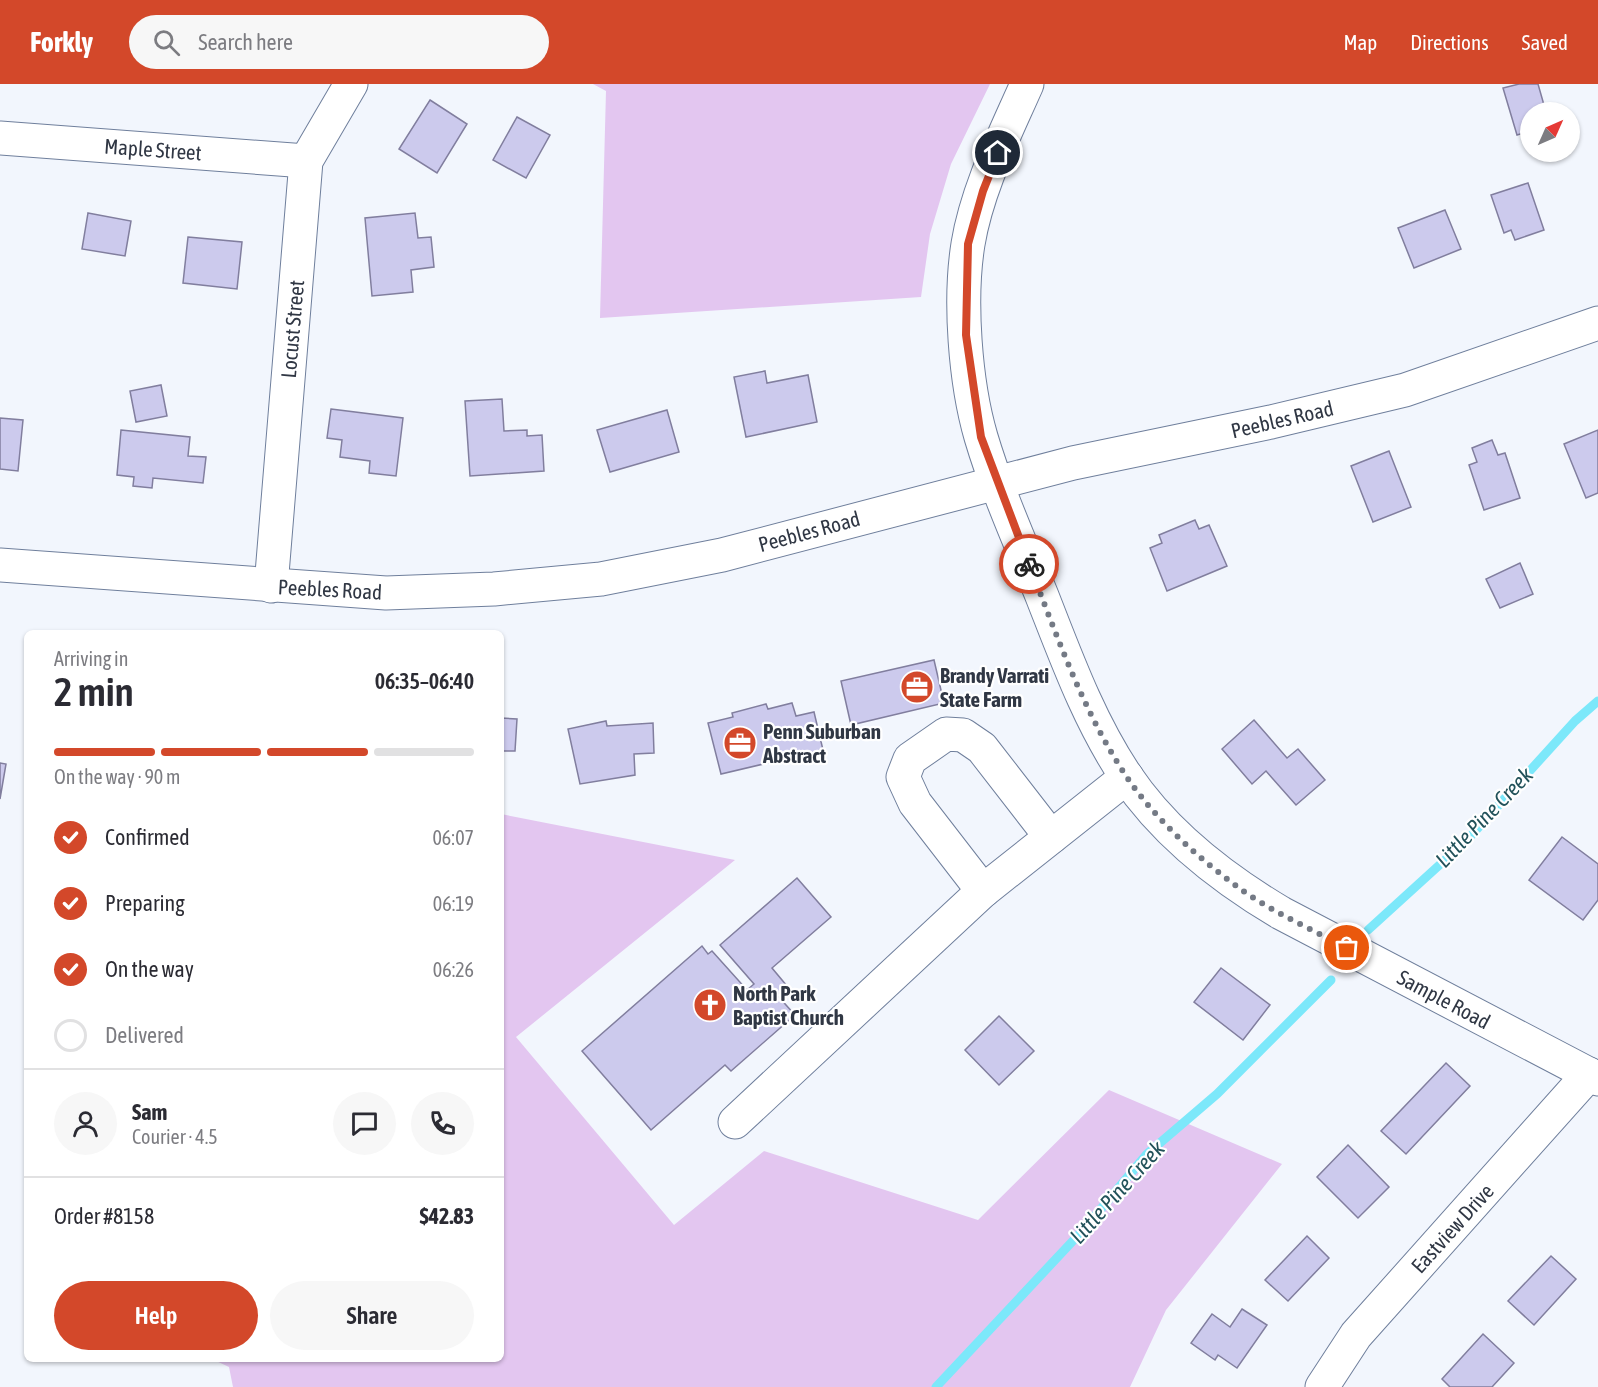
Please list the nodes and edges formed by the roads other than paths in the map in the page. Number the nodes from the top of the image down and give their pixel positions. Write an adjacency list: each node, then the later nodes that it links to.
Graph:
1 (351, 84): 4 (street, Locust Street)
2 (1027, 84): 6 (street, Sample Road)
3 (0, 138): 4 (street, Maple Street)
4 (306, 161): 8 (street, Locust Street)
5 (1598, 323): 6 (street, Peebles Road)
6 (997, 484): 8 (street, Peebles Road); 9 (street, Sample Road)
7 (0, 565): 8 (street, Peebles Road)
8 (271, 586)
9 (1127, 777): 10 (street); 12 (street, Sample Road)
10 (1051, 837): 11 (street); 11 (street)
11 (983, 891): 13 (street)
12 (1593, 1076): 14 (street, Eastview Drive)
13 (735, 1122)
14 (1322, 1387)

